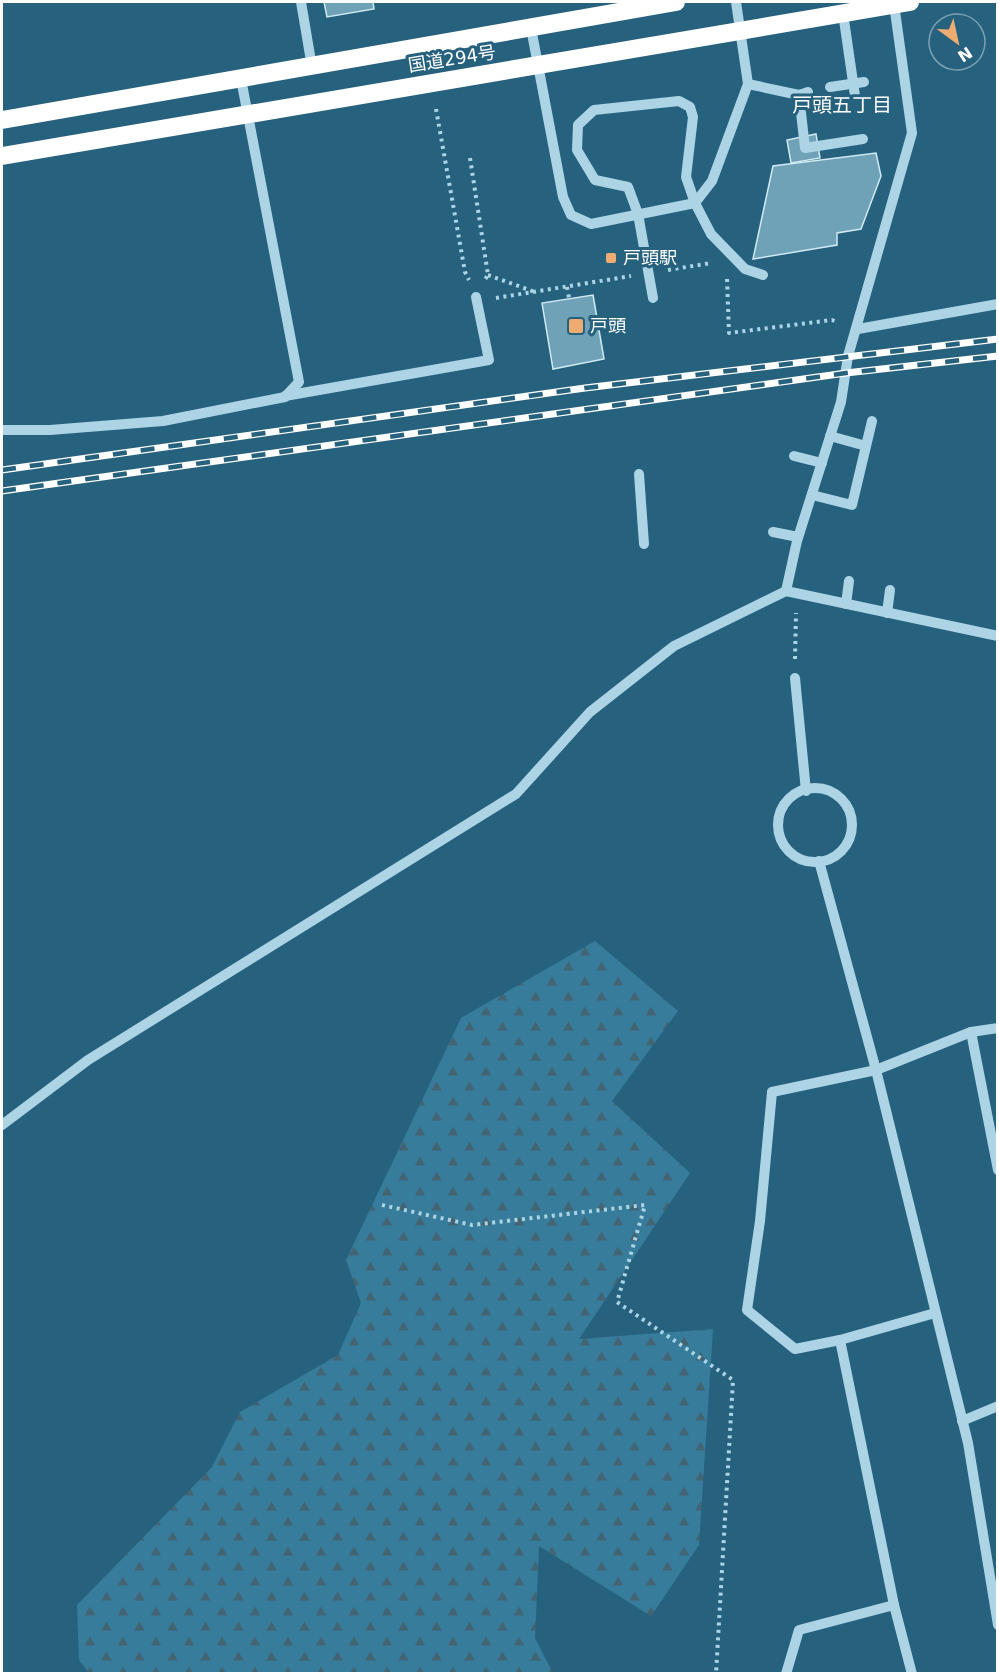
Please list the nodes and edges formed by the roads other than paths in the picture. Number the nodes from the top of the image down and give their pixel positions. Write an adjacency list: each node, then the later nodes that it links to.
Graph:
1 (301, 2): 8 (street)
2 (676, 2): 6 (highway, 国道294号)
3 (736, 2): 7 (street)
4 (902, 3): 5 (highway, 国道294号); 25 (street)
5 (843, 13): 7 (highway, 国道294号); 11 (street)
6 (531, 28): 8 (highway, 国道294号); 9 (street)
7 (741, 31): 9 (highway, 国道294号); 12 (street)
8 (312, 67): 10 (highway, 国道294号)
9 (538, 67): 15 (highway, 国道294号); 20 (street)
10 (241, 79): 15 (street); 16 (highway, 国道294号)
11 (858, 82): 13 (street); 14 (street)
12 (748, 84): 17 (street); 19 (street)
13 (830, 87)
14 (855, 96)
15 (246, 114): 18 (highway, 国道294号); 26 (street)
16 (2, 120)
17 (863, 138)
18 (2, 156)
19 (695, 203): 20 (street); 20 (street); 21 (street)
20 (638, 214): 23 (street)
21 (763, 275)
22 (477, 297): 26 (street)
23 (653, 298)
24 (998, 304): 25 (street)
25 (858, 329): 29 (street)
26 (285, 397): 28 (street)
27 (872, 421): 30 (street)
28 (2, 430)
29 (830, 436): 30 (street); 32 (street)
30 (866, 446): 34 (street)
31 (794, 456): 32 (street)
32 (822, 463): 34 (street)
33 (639, 474): 37 (street)
34 (812, 495): 36 (street)
35 (773, 532): 36 (street)
36 (798, 537): 40 (street)
37 (644, 544)
38 (849, 582): 41 (street)
39 (890, 590): 42 (street)
40 (786, 591): 41 (street); 50 (street)
41 (846, 604): 42 (street)
42 (887, 613): 43 (street)
43 (998, 636)
44 (795, 678): 45 (street)
45 (806, 791): 46 (street); 46 (street)
46 (819, 861): 49 (street)
47 (998, 1028): 48 (street)
48 (971, 1032): 49 (street); 51 (street)
49 (876, 1070): 52 (street); 53 (street)
50 (2, 1125)
51 (998, 1170)
52 (935, 1313): 53 (street); 55 (street)
53 (840, 1340): 56 (street)
54 (998, 1406): 55 (street)
55 (962, 1421): 57 (street)
56 (894, 1605): 58 (street); 59 (street)
57 (998, 1625)
58 (786, 1674)
59 (912, 1674)

